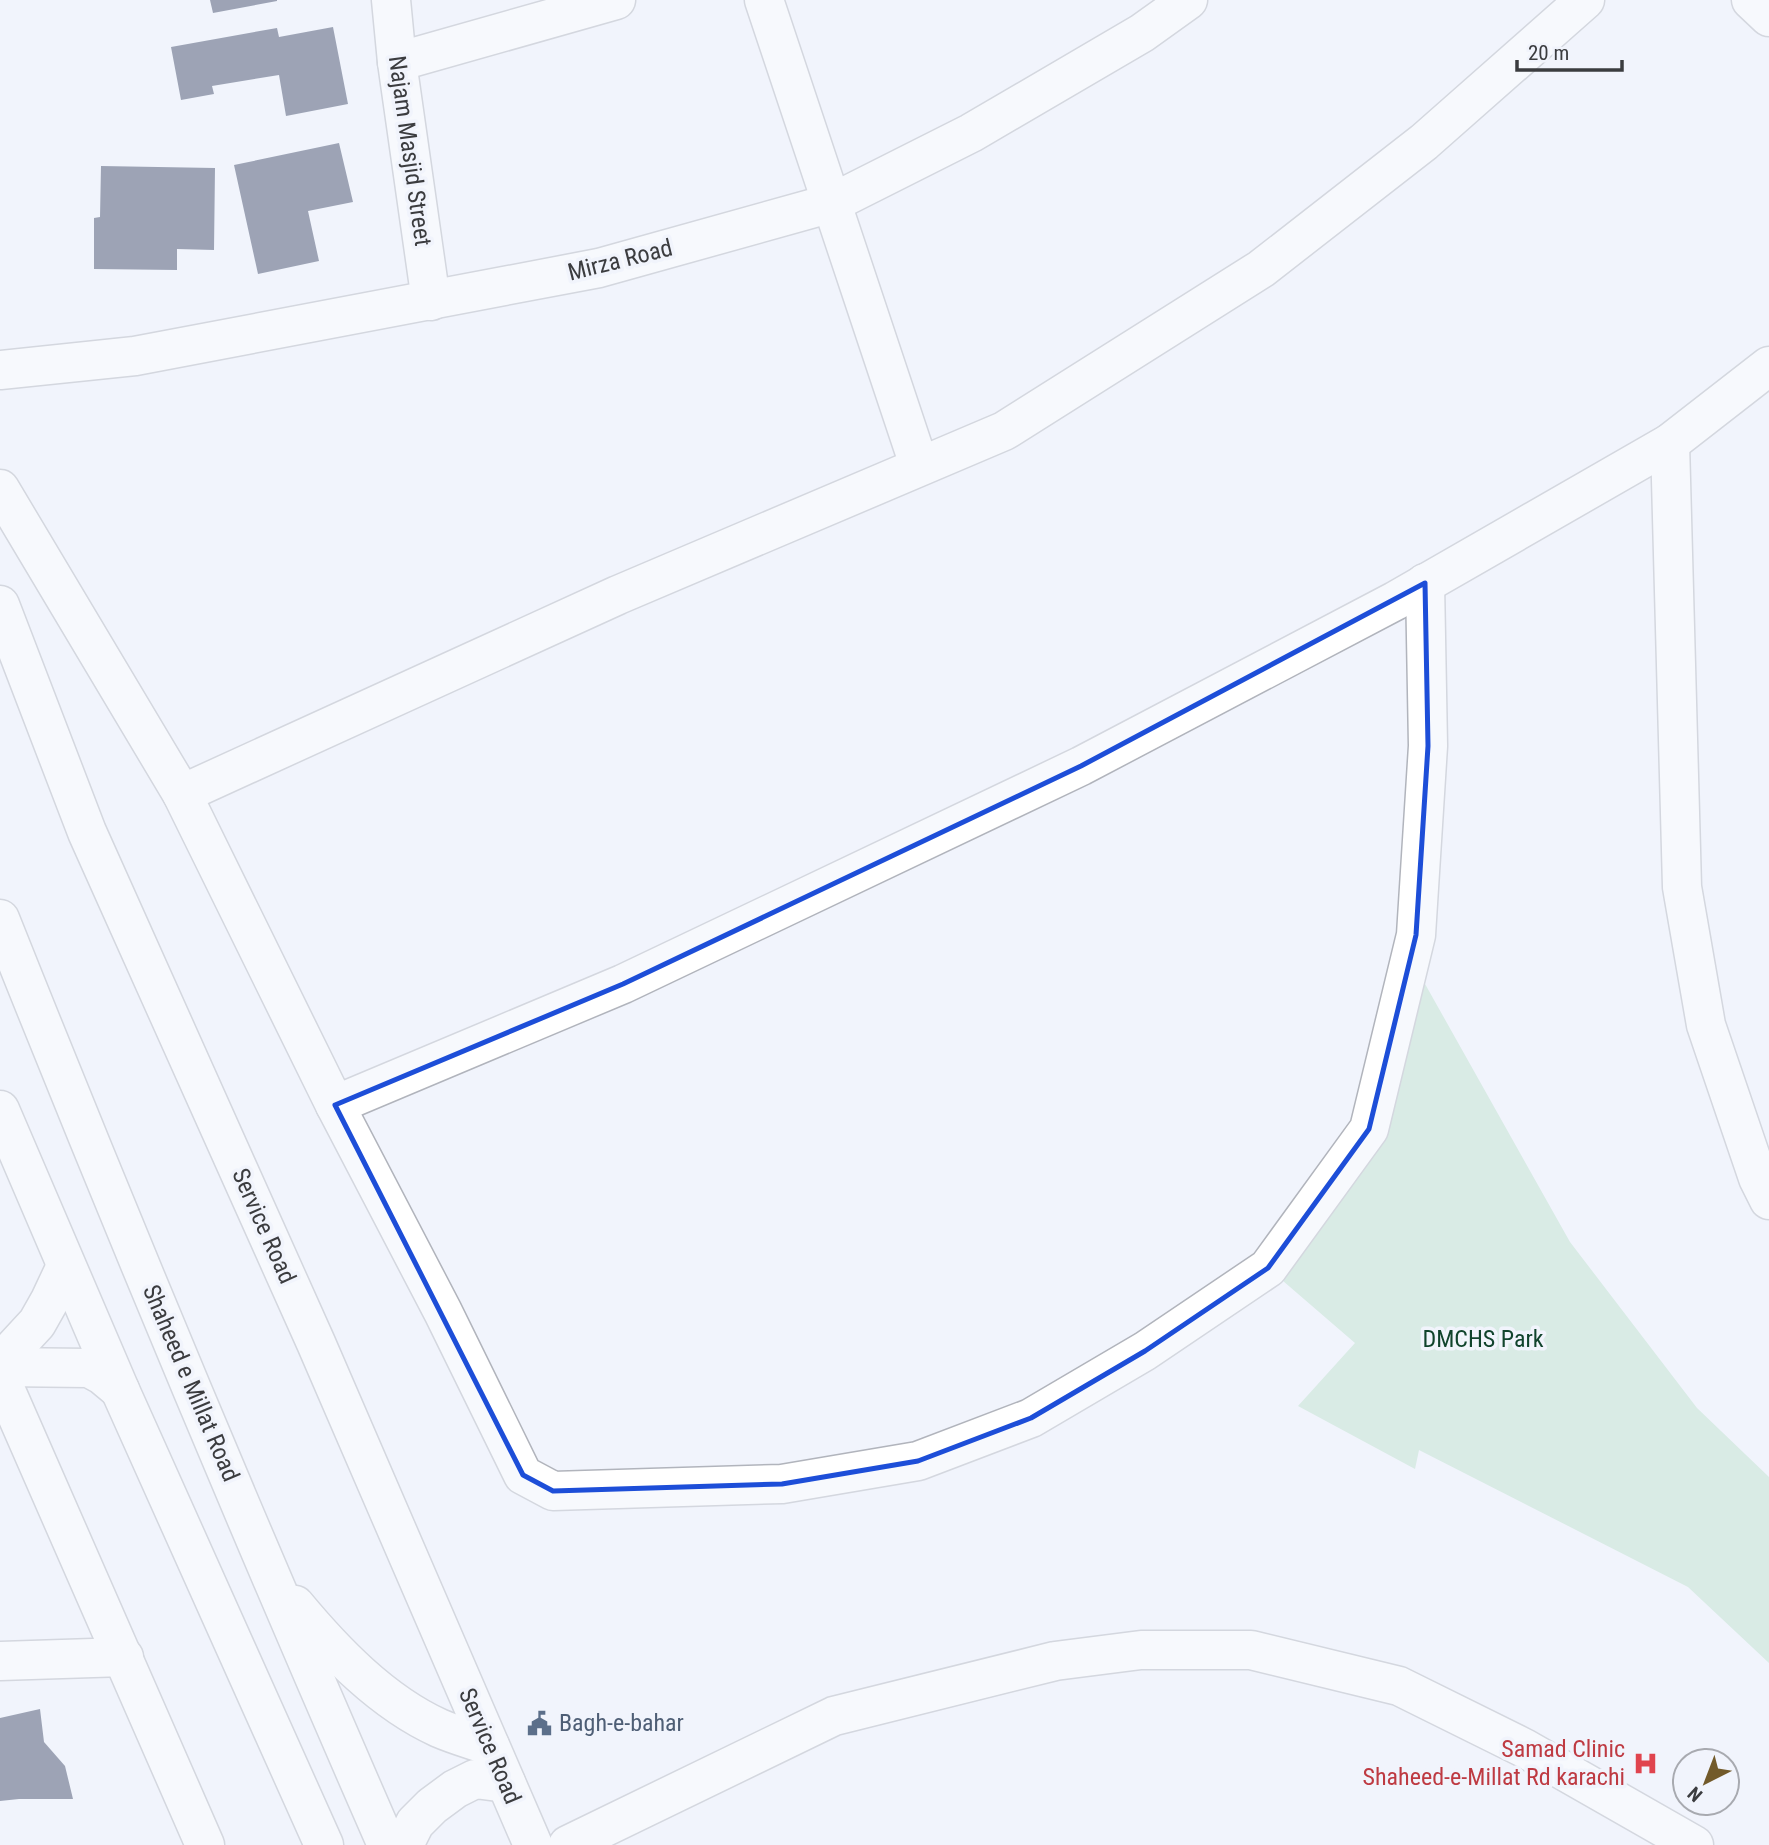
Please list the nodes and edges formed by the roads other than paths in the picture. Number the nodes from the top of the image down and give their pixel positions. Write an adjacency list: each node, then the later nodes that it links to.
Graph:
1 (391, 0): 8 (street, Najam Masjid Street)
2 (615, 0): 8 (street)
3 (764, 0): 9 (street)
4 (1188, 0): 9 (street, Mirza Road)
5 (1585, 0): 14 (street)
6 (1751, 0): 7 (street)
7 (1769, 18)
8 (397, 62): 10 (street, Najam Masjid Street)
9 (832, 203): 10 (street, Mirza Road); 14 (street)
10 (431, 301): 12 (street, Mirza Road)
11 (1769, 366): 13 (street)
12 (0, 369)
13 (1670, 443): 16 (street); 22 (street)
14 (919, 465): 18 (street)
15 (0, 489): 18 (street)
16 (1425, 583): 20 (street); 20 (street)
17 (0, 605): 30 (street, Service Road)
18 (181, 794): 20 (street)
19 (0, 919): 27 (street, Shaheed e Millat Road)
20 (335, 1105)
21 (0, 1110): 23 (street)
22 (1769, 1200)
23 (66, 1266): 24 (street); 26 (street)
24 (0, 1365): 26 (street)
25 (0, 1377): 28 (street)
26 (120, 1390): 33 (street)
27 (273, 1579): 30 (street); 34 (street, Shaheed e Millat Road)
28 (124, 1657): 29 (street); 32 (street)
29 (0, 1661)
30 (490, 1746): 31 (street, Service Road)
31 (506, 1783): 35 (street); 36 (street, Service Road)
32 (205, 1845)
33 (324, 1845)
34 (387, 1845)
35 (404, 1845)
36 (533, 1845)
37 (568, 1845): 38 (street)
38 (1694, 1845)

